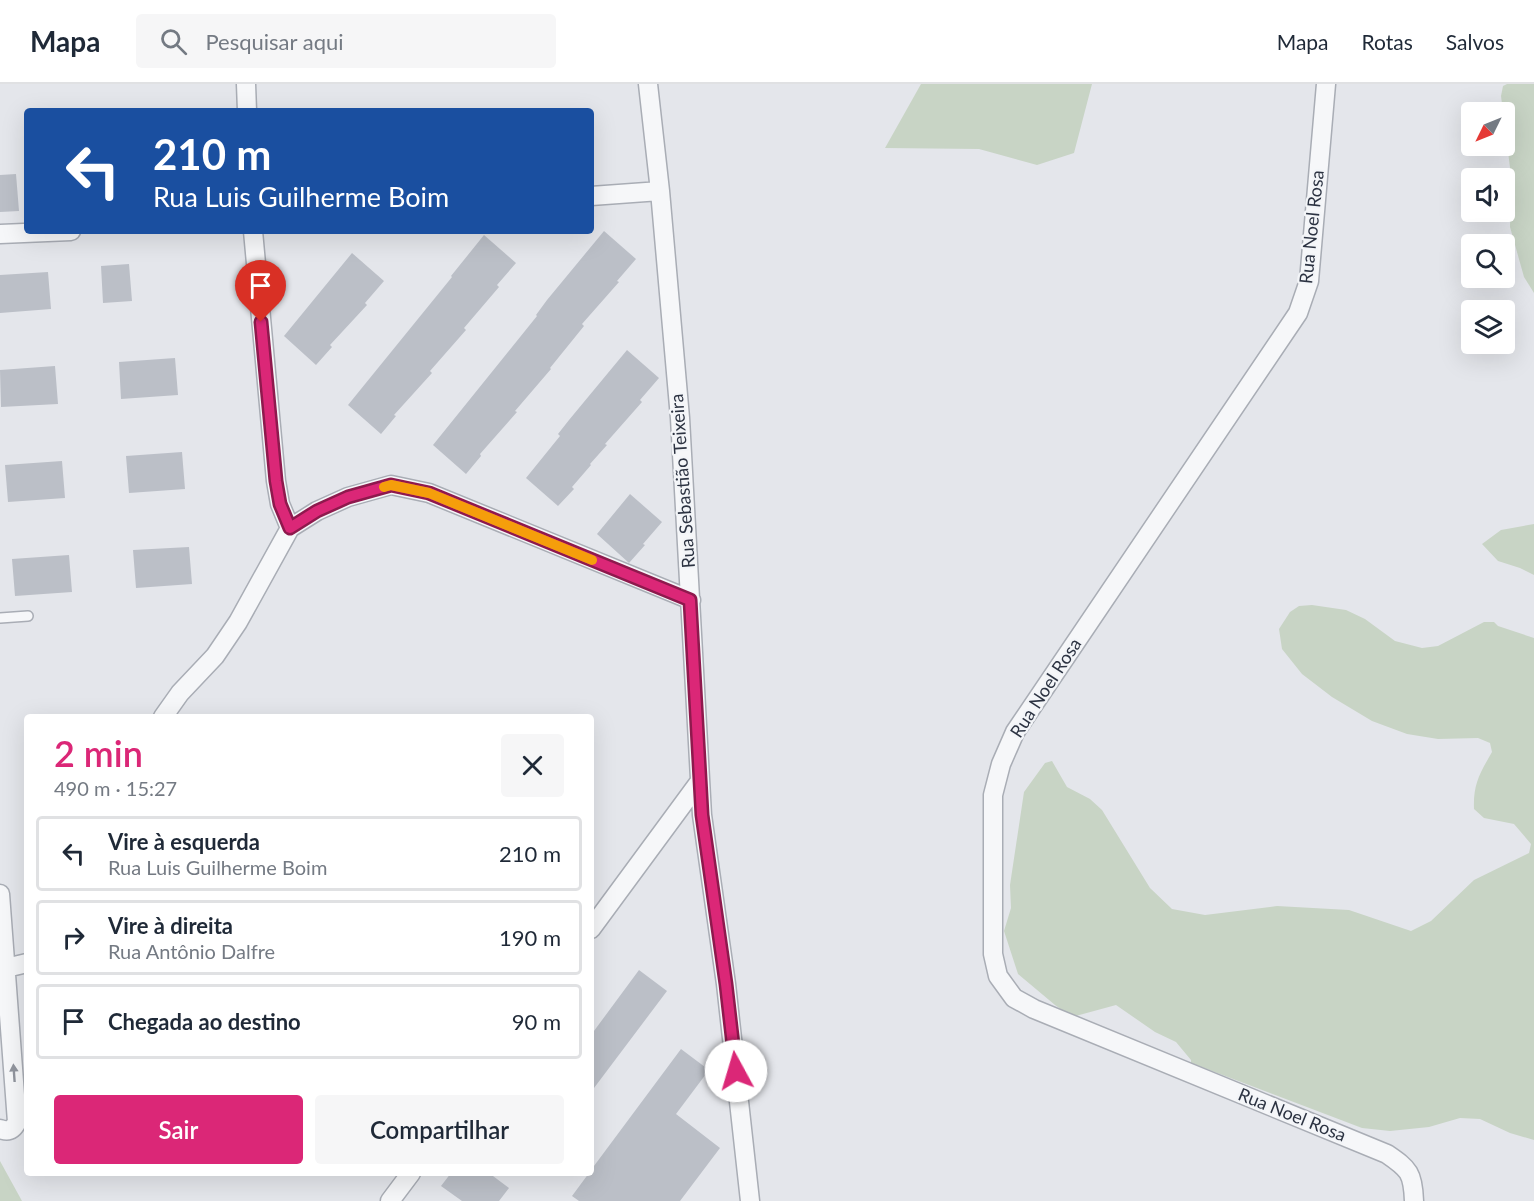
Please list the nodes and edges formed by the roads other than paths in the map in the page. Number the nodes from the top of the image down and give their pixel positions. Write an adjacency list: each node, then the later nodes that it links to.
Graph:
1 (246, 84): 4 (street)
2 (648, 84): 5 (street, Rua Sebastião Teixeira)
3 (1326, 84): 25 (street, Rua Noel Rosa)
4 (247, 108)
5 (660, 191): 6 (street); 11 (street, Rua Sebastião Teixeira)
6 (594, 196)
7 (24, 233): 8 (street)
8 (0, 234)
9 (253, 234): 10 (street)
10 (290, 528): 11 (street); 14 (street)
11 (690, 600): 15 (street, Rua Sebastião Teixeira)
12 (28, 616): 13 (lane)
13 (0, 618)
14 (165, 714)
15 (700, 781): 18 (street); 24 (street, Rua Sebastião Teixeira)
16 (0, 894): 17 (street)
17 (1, 924): 20 (street)
18 (594, 925)
19 (24, 964): 20 (street)
20 (6, 968): 21 (street, one-way to 20)
21 (0, 1129)
22 (409, 1176): 23 (street)
23 (390, 1201)
24 (750, 1201)
25 (1414, 1201)

